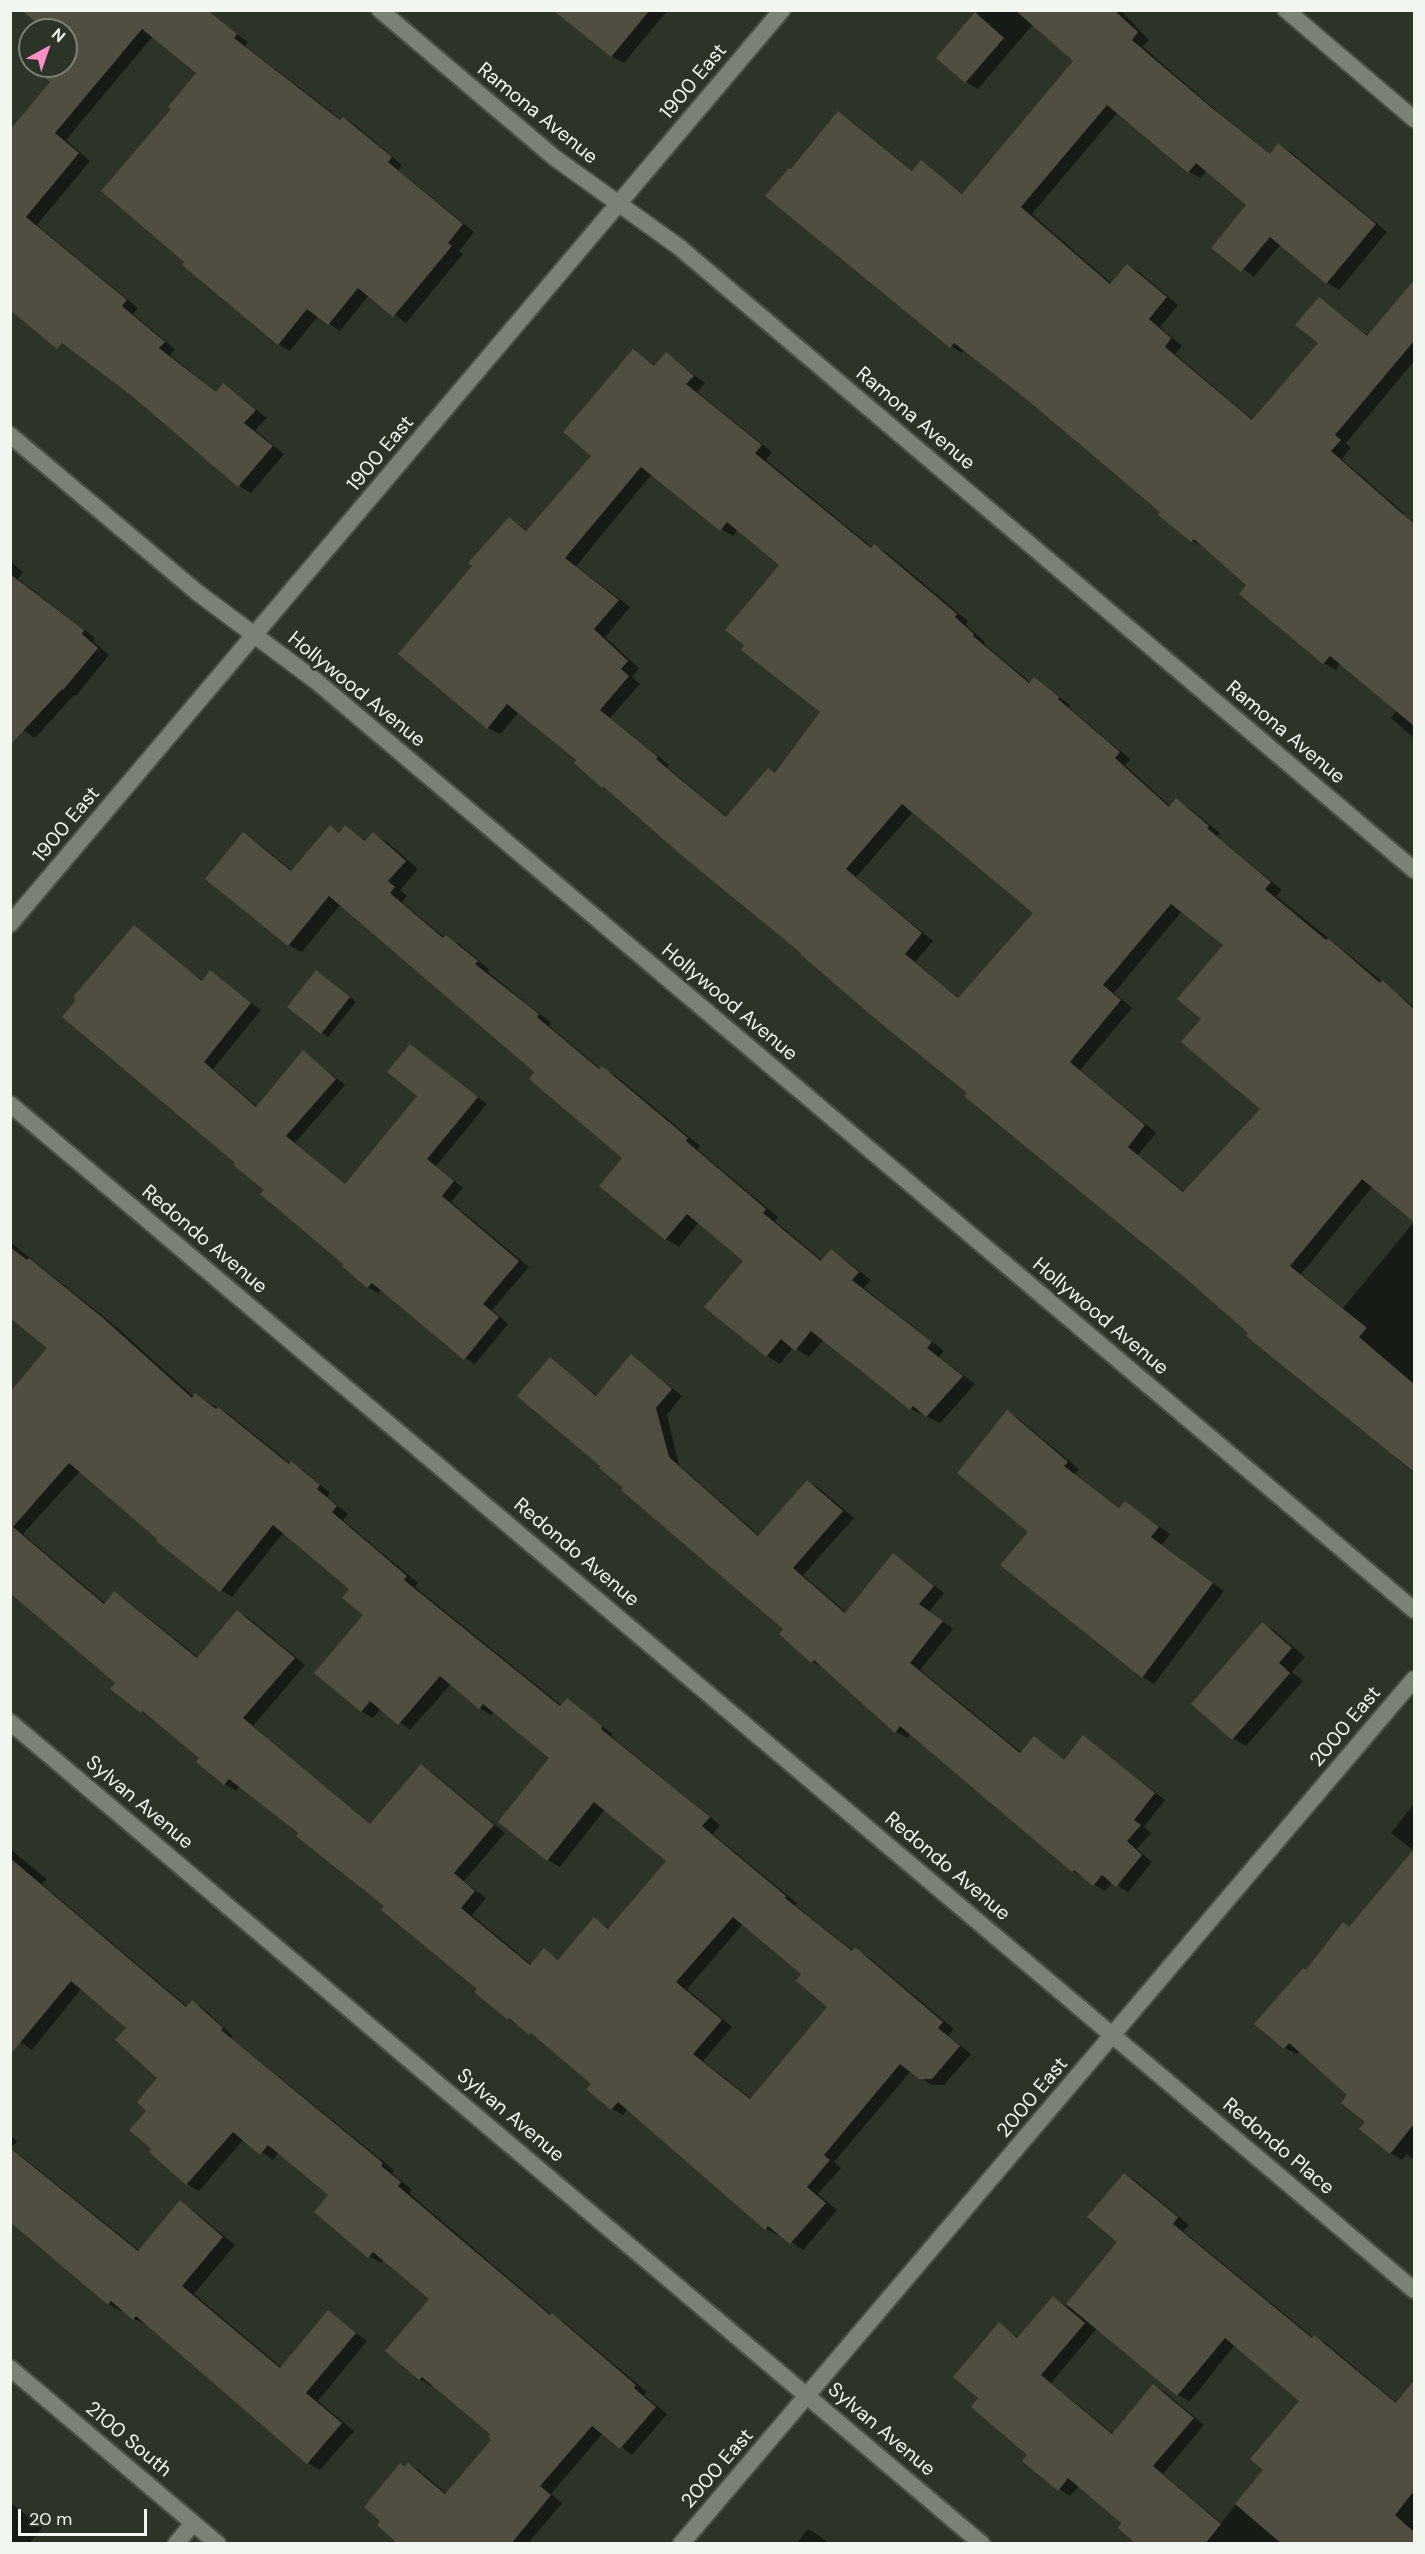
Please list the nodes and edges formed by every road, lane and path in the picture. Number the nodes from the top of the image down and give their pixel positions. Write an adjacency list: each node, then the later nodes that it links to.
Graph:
1 (380, 10): 5 (street, Ramona Avenue)
2 (782, 10): 5 (street, 1900 East)
3 (1286, 10): 4 (street)
4 (1414, 119)
5 (618, 205): 7 (street, 1900 East); 8 (street, Ramona Avenue)
6 (10, 435): 7 (street, Hollywood Avenue)
7 (254, 635): 9 (street, 1900 East); 11 (street, Hollywood Avenue)
8 (1414, 870)
9 (10, 924)
10 (10, 1104): 14 (street, Redondo Avenue)
11 (1414, 1610)
12 (1414, 1679): 14 (street, 2000 East)
13 (10, 1722): 17 (street, Sylvan Avenue)
14 (1114, 2035): 15 (street, Redondo Place); 17 (street, 2000 East)
15 (1414, 2290)
16 (10, 2368): 18 (street, 2100 South)
17 (808, 2396): 21 (street, 2000 East); 22 (street, Sylvan Avenue)
18 (193, 2523): 19 (street); 20 (street, 2100 South)
19 (176, 2544)
20 (218, 2544)
21 (681, 2544)
22 (982, 2544)

